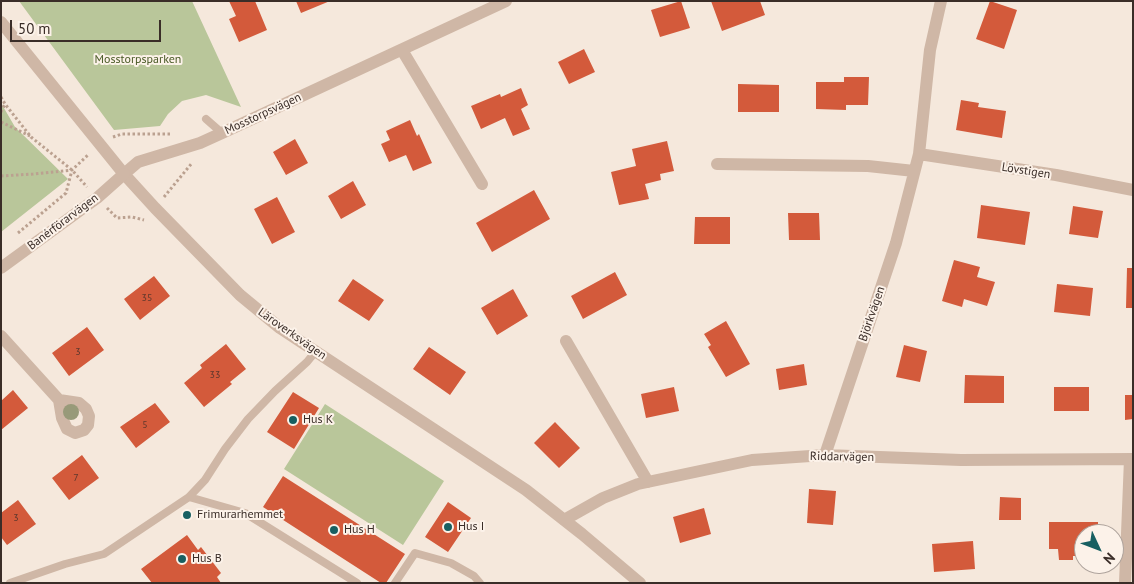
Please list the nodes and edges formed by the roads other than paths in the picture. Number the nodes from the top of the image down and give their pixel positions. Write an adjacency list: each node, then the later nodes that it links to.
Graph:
1 (506, 1): 4 (street, Mosstorpsvägen)
2 (941, 1): 7 (street, Björkvägen)
3 (1, 22): 10 (street, Läroverksvägen)
4 (402, 50): 6 (street, Mosstorpsvägen); 11 (street)
5 (206, 119): 6 (lane)
6 (222, 133): 10 (street, Mosstorpsvägen)
7 (918, 154): 9 (street, Björkvägen); 12 (street, Lövstigen)
8 (717, 164): 9 (street)
9 (914, 172): 18 (street, Björkvägen)
10 (124, 174): 13 (street, Banérförarvägen); 16 (street, Läroverksvägen)
11 (482, 184)
12 (1133, 190)
13 (1, 268)
14 (1, 336): 17 (street)
15 (566, 341): 20 (street)
16 (316, 351): 21 (lane); 22 (street, Läroverksvägen)
17 (59, 400)
18 (825, 455): 19 (street, Riddarvägen); 20 (street, Riddarvägen)
19 (1132, 459): 28 (street, Riddarvägen)
20 (648, 482): 22 (street, Riddarvägen)
21 (189, 497): 23 (lane); 24 (lane)
22 (564, 520): 27 (street, Läroverksvägen)
23 (10, 583)
24 (357, 583)
25 (395, 583): 26 (lane)
26 (480, 583)
27 (640, 583)
28 (1126, 583)

